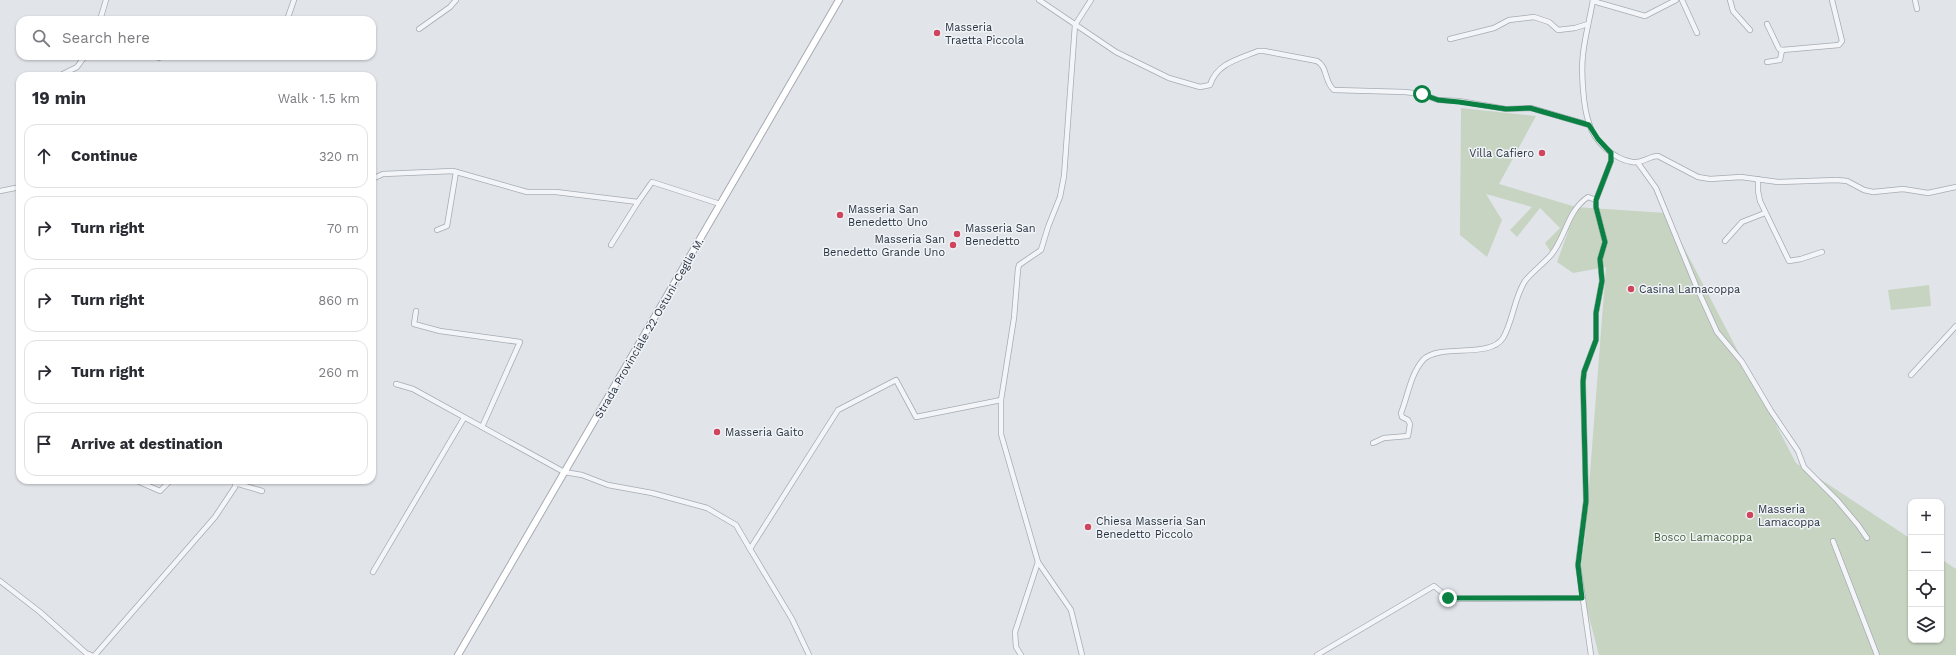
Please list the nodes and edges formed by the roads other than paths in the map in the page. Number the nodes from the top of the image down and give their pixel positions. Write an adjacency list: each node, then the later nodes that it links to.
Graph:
1 (106, 0): 14 (street)
2 (294, 0): 15 (street)
3 (456, 0): 19 (street)
4 (838, 0): 38 (main road, Strada Provinciale 22 Ostuni-Ceglie M.)
5 (1038, 0): 18 (street)
6 (1090, 0): 18 (street)
7 (1676, 0): 12 (street)
8 (1682, 0): 21 (street)
9 (1730, 0): 20 (street)
10 (1832, 0): 23 (street)
11 (1915, 0): 13 (street)
12 (1593, 1): 16 (street)
13 (1917, 9)
14 (101, 16)
15 (288, 16)
16 (1588, 24): 22 (street); 27 (street)
17 (1767, 24): 23 (street)
18 (1076, 25): 27 (street); 48 (street)
19 (419, 29)
20 (1750, 30)
21 (1697, 33)
22 (1450, 39)
23 (1782, 50): 25 (street)
24 (82, 60): 26 (street)
25 (1767, 62)
26 (67, 72)
27 (1589, 125): 28 (street)
28 (1611, 153): 29 (street); 36 (street)
29 (1638, 163): 32 (street); 58 (street)
30 (456, 172): 31 (street); 37 (street); 40 (street)
31 (376, 177)
32 (1758, 179): 33 (street); 39 (street)
33 (1956, 187)
34 (16, 188): 35 (street)
35 (0, 191)
36 (1596, 200): 51 (street); 64 (street)
37 (638, 202): 38 (street); 42 (street)
38 (720, 204): 52 (main road, Strada Provinciale 22 Ostuni-Ceglie M.)
39 (1765, 213): 41 (street); 43 (street)
40 (437, 230)
41 (1725, 240)
42 (611, 245)
43 (1822, 252)
44 (416, 311): 50 (street)
45 (1956, 326): 46 (street)
46 (1911, 375)
47 (396, 384): 49 (street)
48 (1001, 400): 60 (street); 61 (street)
49 (464, 418): 50 (street); 62 (street)
50 (482, 427): 52 (street)
51 (1373, 443)
52 (564, 472): 60 (street); 67 (main road, Strada Provinciale 22 Ostuni-Ceglie M.)
53 (145, 484): 54 (street)
54 (167, 484)
55 (235, 484): 66 (street)
56 (241, 484): 57 (street)
57 (262, 491)
58 (1867, 538)
59 (1833, 541): 73 (street)
60 (750, 549): 68 (street)
61 (1038, 562): 69 (street); 70 (street)
62 (373, 572)
63 (0, 581): 65 (street)
64 (1582, 598): 71 (street); 72 (street)
65 (92, 655)
66 (95, 655)
67 (458, 655)
68 (809, 655)
69 (1021, 655)
70 (1082, 655)
71 (1317, 655)
72 (1591, 655)
73 (1877, 655)

